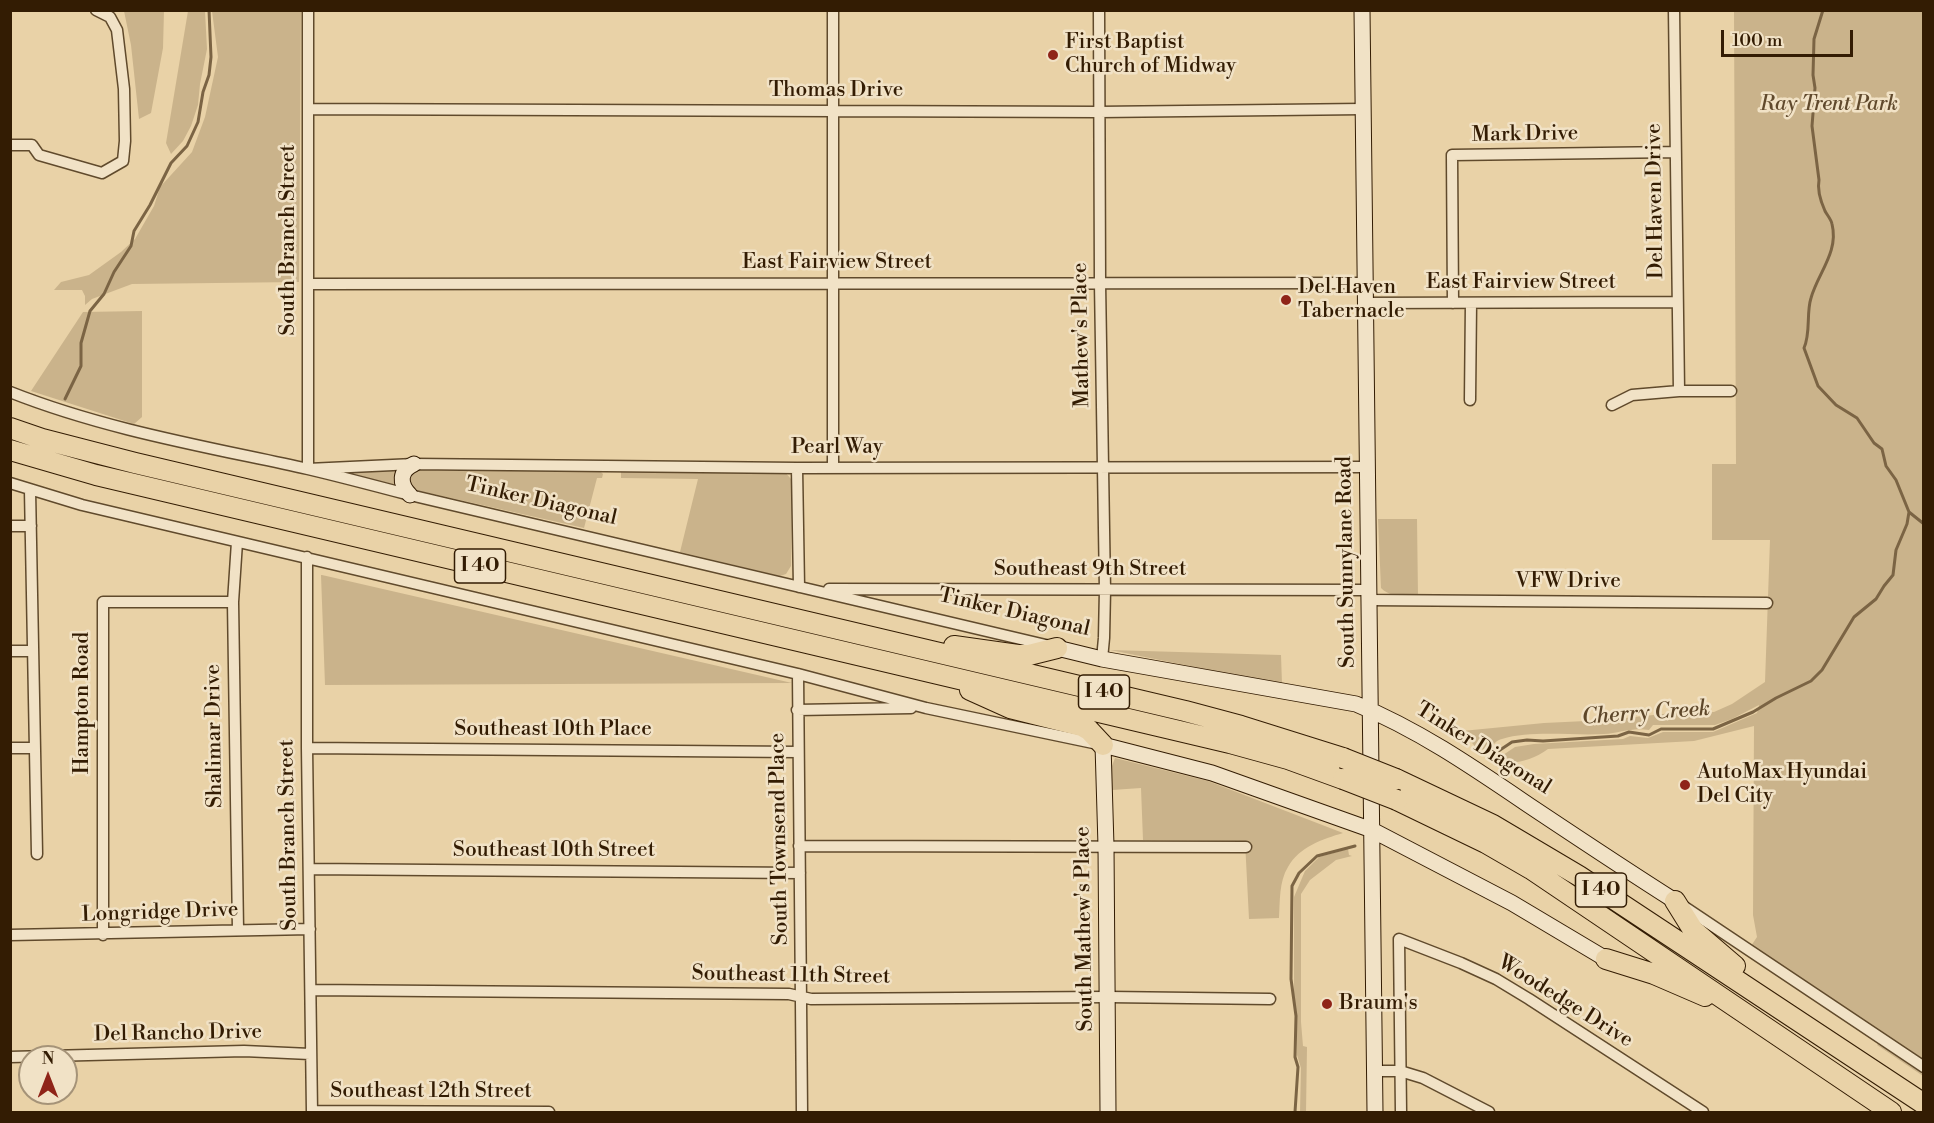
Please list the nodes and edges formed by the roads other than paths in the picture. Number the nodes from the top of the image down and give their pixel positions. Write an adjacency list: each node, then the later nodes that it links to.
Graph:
1 (96, 10): 11 (street)
2 (308, 10): 7 (street, South Branch Street)
3 (833, 10): 9 (street)
4 (1099, 10): 10 (street, Mathew's Place)
5 (1362, 10): 8 (street, South Sunnylane Road)
6 (1674, 10): 12 (street, Del Haven Drive)
7 (309, 109): 9 (street, Thomas Drive); 16 (street, South Branch Street)
8 (1363, 109): 10 (street, Thomas Drive); 15 (street, South Sunnylane Road)
9 (833, 110): 10 (street, Thomas Drive); 13 (street)
10 (1099, 112): 14 (street, Mathew's Place)
11 (10, 145)
12 (1675, 152): 17 (street, Del Haven Drive); 19 (street, Mark Drive)
13 (832, 283): 14 (street, East Fairview Street); 16 (street, East Fairview Street); 31 (street)
14 (1100, 283): 15 (street, East Fairview Street); 32 (street, Mathew's Place)
15 (1365, 283): 18 (street, South Sunnylane Road)
16 (309, 284): 35 (street, South Branch Street)
17 (1677, 302): 20 (street, East Fairview Street); 21 (street, Del Haven Drive)
18 (1365, 303): 19 (street, East Fairview Street); 33 (street, South Sunnylane Road)
19 (1453, 303): 20 (street, East Fairview Street)
20 (1471, 303): 24 (street)
21 (1679, 391): 22 (street); 25 (street)
22 (1731, 391)
23 (10, 392): 35 (street, Tinker Diagonal)
24 (1470, 400)
25 (1611, 405)
26 (10, 418): 28 (highway)
27 (10, 428): 28 (highway, I 40)
28 (42, 439): 48 (highway, I 40)
29 (17, 452): 53 (highway, I 40)
30 (414, 465): 34 (street, Pearl Way); 35 (street, Pearl Way); 38 (street)
31 (833, 467): 32 (street, Pearl Way); 34 (street, Pearl Way)
32 (1102, 467): 33 (street, Pearl Way); 44 (street, Mathew's Place)
33 (1367, 467): 45 (street, South Sunnylane Road)
34 (797, 468): 43 (street)
35 (308, 469): 38 (street, Tinker Diagonal)
36 (10, 483): 37 (street)
37 (30, 490): 40 (street); 41 (street)
38 (410, 495): 43 (street, Tinker Diagonal)
39 (10, 526): 40 (street)
40 (31, 526): 51 (street)
41 (237, 542): 42 (street); 46 (street, Shalimar Drive)
42 (307, 557): 54 (street); 61 (street, South Branch Street)
43 (805, 588): 44 (street, Southeast 9th Street); 49 (street, Tinker Diagonal)
44 (1105, 590): 45 (street, Southeast 9th Street); 52 (street, Mathew's Place)
45 (1369, 595): 47 (street, VFW Drive); 57 (street, South Sunnylane Road)
46 (233, 602): 72 (street, Shalimar Drive); 73 (street, Hampton Road)
47 (1767, 603)
48 (862, 635): 49 (highway); 81 (highway, I 40, bridge)
49 (1056, 648): 52 (street, Tinker Diagonal)
50 (10, 651): 51 (street)
51 (33, 651): 60 (street)
52 (1102, 659): 57 (street, Tinker Diagonal)
53 (932, 672): 58 (highway); 80 (highway, I 40, bridge)
54 (798, 674): 55 (street); 56 (street, South Townsend Place)
55 (926, 708): 56 (street); 58 (street)
56 (798, 710): 62 (street, South Townsend Place)
57 (1370, 710): 63 (street, South Sunnylane Road); 70 (street, Tinker Diagonal)
58 (1103, 745): 63 (street); 65 (street, South Mathew's Place)
59 (10, 748): 60 (street)
60 (35, 748): 67 (street)
61 (307, 748): 62 (street, Southeast 10th Place); 68 (street, South Branch Street)
62 (798, 752): 64 (street, South Townsend Place)
63 (1372, 830): 75 (street); 85 (street, South Sunnylane Road)
64 (799, 846): 65 (street); 69 (street, South Townsend Place)
65 (1106, 846): 66 (street); 78 (street, South Mathew's Place)
66 (1246, 847)
67 (37, 854)
68 (309, 869): 69 (street, Southeast 10th Street); 71 (street, South Branch Street)
69 (800, 873): 77 (street, South Townsend Place)
70 (1675, 901): 81 (highway); 84 (street, Tinker Diagonal)
71 (310, 929): 72 (street, Longridge Drive); 76 (street, South Branch Street)
72 (238, 930): 73 (street, Longridge Drive)
73 (103, 934): 74 (street, Longridge Drive)
74 (10, 935)
75 (1606, 959): 80 (highway)
76 (311, 990): 77 (street, Southeast 11th Street); 82 (street, South Branch Street)
77 (801, 996): 78 (street, Southeast 11th Street); 90 (street, South Townsend Place)
78 (1108, 997): 79 (street, Southeast 11th Street); 91 (street, South Mathew's Place)
79 (1270, 999)
80 (1746, 1013): 96 (highway, I 40)
81 (1796, 1019): 87 (highway, I 40)
82 (310, 1054): 83 (street, Del Rancho Drive); 88 (street, South Branch Street)
83 (10, 1057)
84 (1923, 1067)
85 (1374, 1071): 86 (street); 92 (street, South Sunnylane Road)
86 (1400, 1071): 93 (street); 94 (street); 95 (street, Woodedge Drive)
87 (1923, 1104)
88 (312, 1112): 89 (street, Southeast 12th Street)
89 (549, 1113)
90 (802, 1113)
91 (1108, 1113)
92 (1375, 1113)
93 (1401, 1113)
94 (1489, 1113)
95 (1703, 1113)
96 (1891, 1113)

